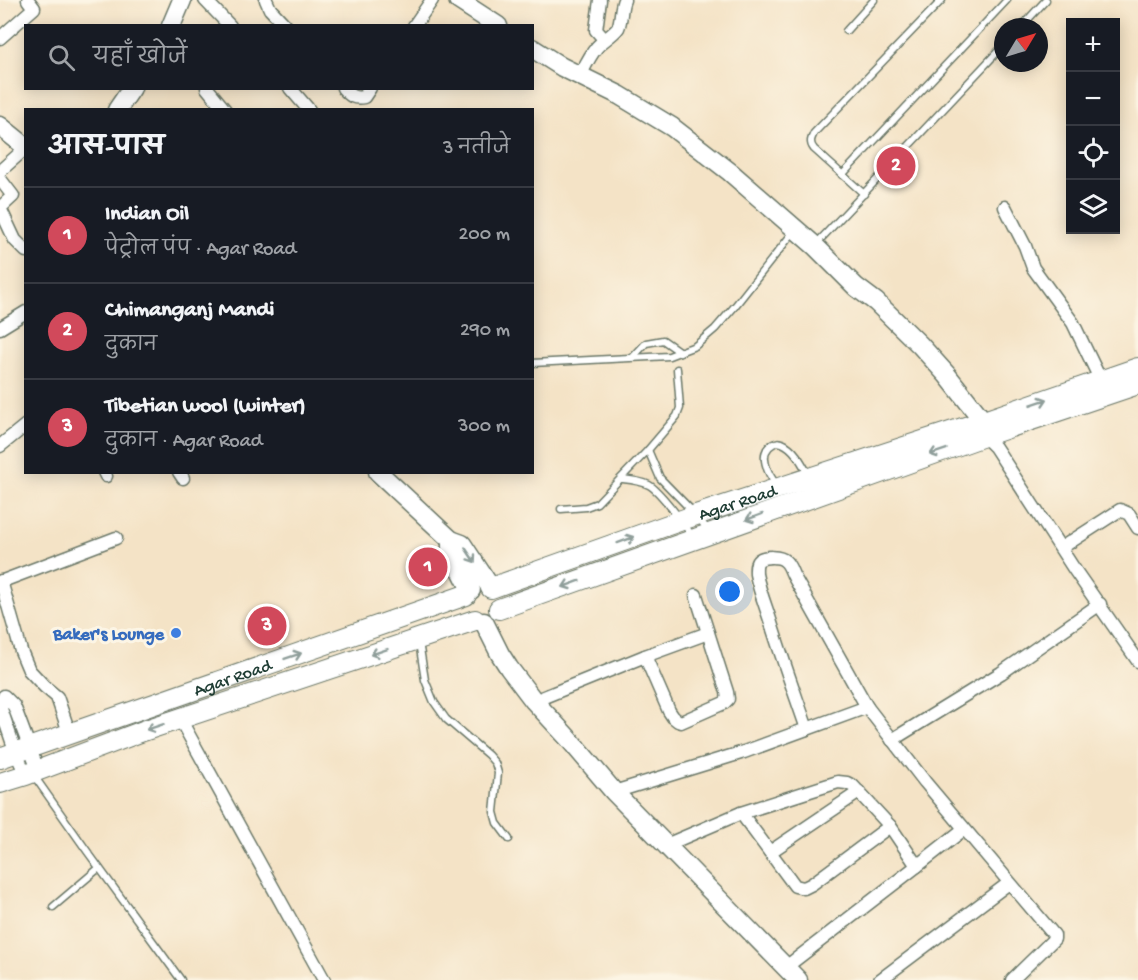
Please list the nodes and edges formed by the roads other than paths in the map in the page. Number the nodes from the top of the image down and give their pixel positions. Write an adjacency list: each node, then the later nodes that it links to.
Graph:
1 (182, 0): 14 (street)
2 (205, 0): 15 (street)
3 (266, 0): 16 (street)
4 (432, 0): 17 (street)
5 (458, 0): 18 (street)
6 (600, 0): 21 (street)
7 (624, 0): 21 (street)
8 (874, 0): 19 (lane)
9 (942, 0): 35 (lane)
10 (1007, 0): 35 (lane)
11 (1046, 0): 13 (lane)
12 (35, 3): 20 (street)
13 (1029, 18)
14 (172, 24)
15 (228, 24)
16 (284, 24)
17 (415, 24)
18 (495, 24)
19 (846, 31)
20 (0, 38)
21 (604, 39): 24 (street)
22 (534, 49): 24 (street)
23 (994, 56): 37 (lane)
24 (580, 76): 39 (street)
25 (209, 90): 29 (street)
26 (292, 90): 30 (street)
27 (345, 90): 28 (street)
28 (369, 90)
29 (223, 108)
30 (307, 108)
31 (0, 126): 32 (street)
32 (24, 145)
33 (24, 149): 34 (street)
34 (0, 171)
35 (842, 175): 37 (lane)
36 (0, 179): 41 (street)
37 (864, 194): 40 (lane)
38 (1005, 207): 49 (street)
39 (796, 229): 40 (street); 44 (lane)
40 (815, 246): 52 (street)
41 (24, 249)
42 (24, 313): 43 (street)
43 (2, 323)
44 (680, 352): 45 (lane); 45 (lane)
45 (633, 358): 46 (lane)
46 (534, 363)
47 (1138, 368): 49 (main road)
48 (677, 369): 54 (lane)
49 (1101, 381): 52 (main road, one-way to 49)
50 (1138, 384): 52 (main road)
51 (24, 427): 53 (street)
52 (986, 432): 55 (main road, Agar Road); 68 (street)
53 (0, 446)
54 (648, 450): 58 (lane); 59 (lane)
55 (871, 467): 57 (main road, Agar Road); 65 (main road, one-way to 65)
56 (380, 474): 67 (street)
57 (810, 477): 61 (main road, Agar Road); 61 (lane)
58 (660, 478): 60 (lane); 63 (lane)
59 (621, 479): 60 (lane); 62 (lane)
60 (653, 486): 63 (lane)
61 (779, 488): 63 (main road, Agar Road)
62 (561, 509)
63 (689, 518): 65 (lane); 65 (lane); 70 (main road, Agar Road, one-way to 63)
64 (1138, 528): 68 (street)
65 (702, 536): 74 (main road, one-way to 74)
66 (116, 538): 69 (street)
67 (451, 540): 70 (street, one-way to 70); 71 (street)
68 (1061, 548): 73 (street)
69 (1, 582): 85 (street)
70 (491, 588): 71 (main road, Agar Road); 74 (main road)
71 (469, 593): 75 (main road); 85 (main road, Agar Road, one-way to 71)
72 (696, 596): 76 (street)
73 (1100, 604): 79 (street); 86 (street)
74 (499, 609): 75 (main road)
75 (479, 621): 77 (main road); 81 (street)
76 (708, 633): 78 (street); 78 (street)
77 (419, 638): 83 (main road, one-way to 83); 95 (lane)
78 (645, 656): 81 (street)
79 (1138, 661)
80 (2, 691): 87 (street)
81 (534, 702): 90 (street)
82 (867, 707): 84 (street); 84 (street); 86 (street)
83 (180, 719): 88 (main road, one-way to 88); 104 (street)
84 (807, 729): 90 (street)
85 (70, 735): 87 (main road, Agar Road)
86 (892, 740): 94 (street)
87 (15, 753): 88 (street)
88 (34, 775): 89 (main road); 99 (lane)
89 (0, 783)
90 (614, 792): 96 (street)
91 (859, 792): 92 (street); 93 (street); 97 (street)
92 (741, 813): 96 (street); 97 (street)
93 (890, 826): 97 (street); 98 (street)
94 (964, 830): 98 (street); 100 (street)
95 (509, 839)
96 (666, 844): 102 (street)
97 (770, 852)
98 (917, 866): 102 (street)
99 (99, 868): 101 (lane); 103 (lane)
100 (1009, 883): 105 (street); 106 (street)
101 (52, 907)
102 (792, 974)
103 (181, 980)
104 (324, 980)
105 (880, 980)
106 (1012, 980)

